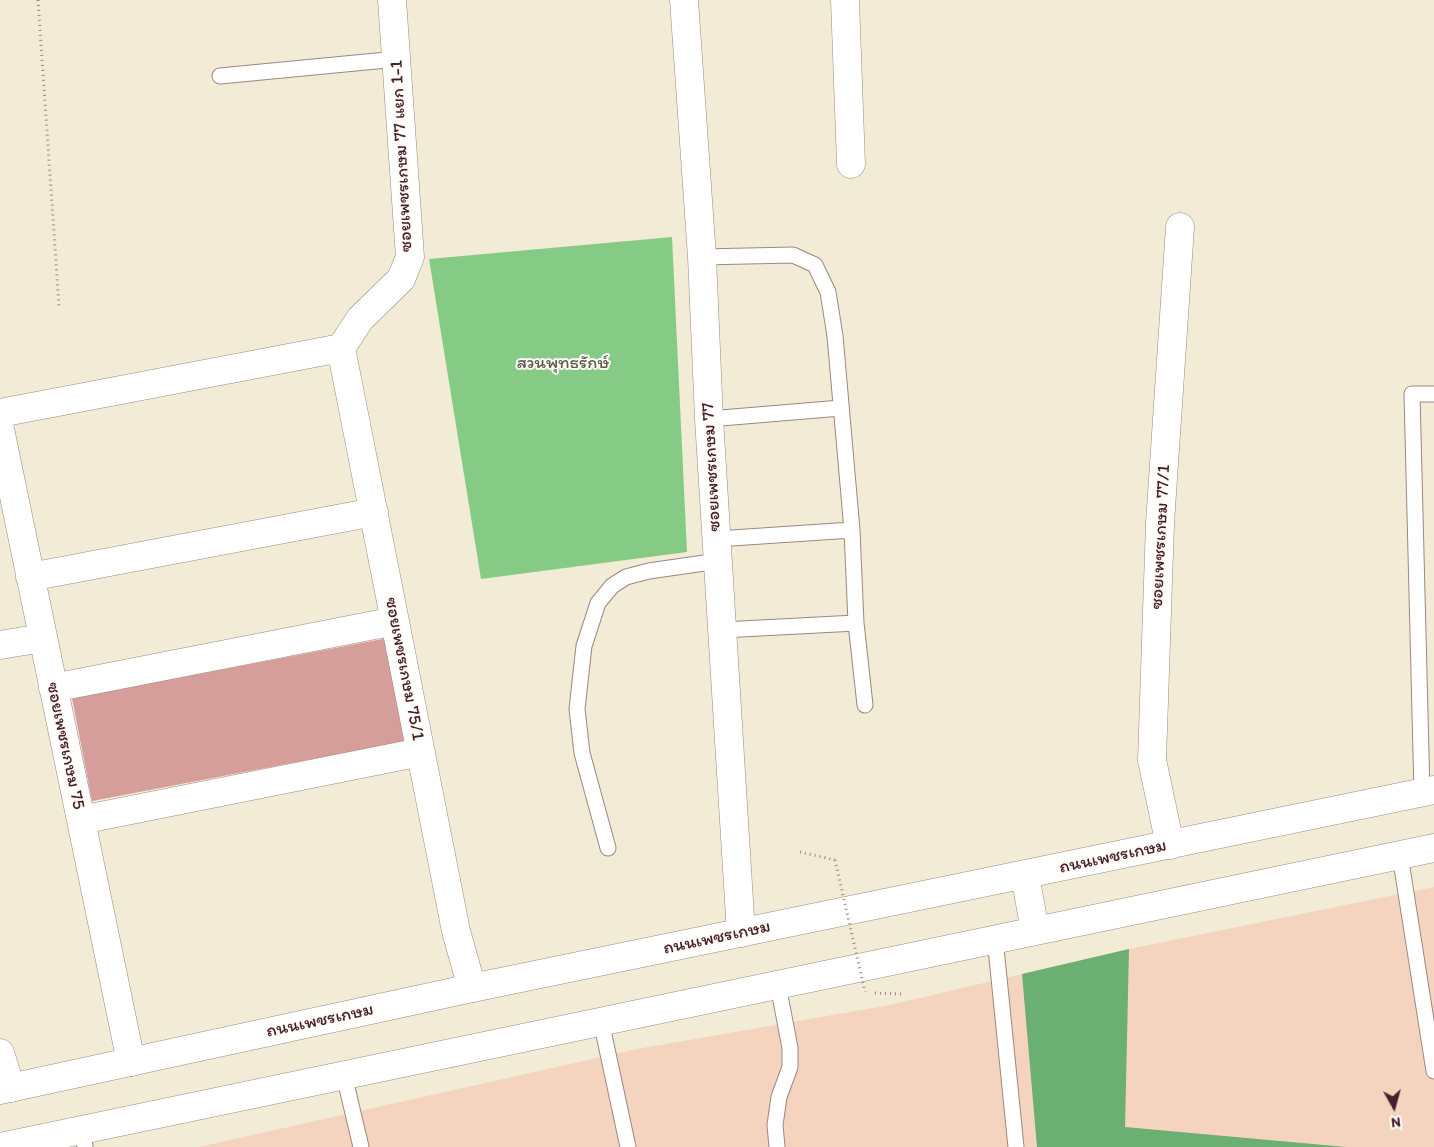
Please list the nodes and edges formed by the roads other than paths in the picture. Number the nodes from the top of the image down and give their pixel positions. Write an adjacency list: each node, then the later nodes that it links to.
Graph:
1 (392, 0): 4 (street, ซอยเพชรเกษม 77 แยก 1-1)
2 (684, 0): 8 (street, ซอยเพชรเกษม 77)
3 (845, 0): 6 (street)
4 (397, 59): 5 (lane); 9 (street, ซอยเพชรเกษม 77 แยก 1-1)
5 (220, 76)
6 (851, 164)
7 (1180, 227): 29 (street, ซอยเพชรเกษม 77/1)
8 (702, 257): 11 (lane); 13 (street, ซอยเพชรเกษม 77)
9 (341, 348): 12 (street); 15 (street, ซอยเพชรเกษม 75/1)
10 (1434, 394): 27 (lane)
11 (841, 408): 13 (lane); 16 (lane)
12 (0, 413)
13 (709, 419): 17 (street, ซอยเพชรเกษม 77)
14 (0, 430): 18 (street, ซอยเพชรเกษม 75)
15 (374, 512): 18 (street); 19 (street, ซอยเพชรเกษม 75/1)
16 (852, 530): 17 (lane); 20 (lane)
17 (717, 550): 21 (street, ซอยเพชรเกษม 77); 30 (lane)
18 (30, 577): 22 (street, ซอยเพชรเกษม 75)
19 (395, 622): 24 (street); 26 (street, ซอยเพชรเกษม 75/1)
20 (856, 622): 21 (lane); 25 (lane)
21 (722, 630): 35 (street, ซอยเพชรเกษม 77)
22 (43, 638): 23 (street); 24 (street, ซอยเพชรเกษม 75)
23 (0, 645)
24 (53, 688): 28 (street, ซอยเพชรเกษม 75)
25 (865, 705)
26 (421, 752): 28 (street); 38 (street, ซอยเพชรเกษม 75/1)
27 (1428, 792): 29 (street, ถนนเพชรเกษม)
28 (81, 820): 41 (street, ซอยเพชรเกษม 75)
29 (1170, 845): 33 (street, ถนนเพชรเกษม)
30 (608, 848)
31 (1434, 848): 32 (street)
32 (1400, 855): 34 (street); 42 (lane)
33 (1025, 875): 34 (street); 35 (street, ถนนเพชรเกษม)
34 (1035, 931): 36 (street)
35 (741, 933): 38 (street, ถนนเพชรเกษม)
36 (995, 938): 37 (street); 50 (lane)
37 (778, 985): 39 (street); 49 (lane)
38 (472, 988): 41 (street, ถนนเพชรเกษม)
39 (601, 1022): 43 (street); 48 (lane)
40 (0, 1053): 44 (street)
41 (131, 1062): 44 (street, ถนนเพชรเกษม)
42 (1434, 1071)
43 (344, 1075): 45 (street); 47 (lane)
44 (6, 1089)
45 (84, 1138): 46 (street)
46 (0, 1147)
47 (361, 1147)
48 (628, 1147)
49 (777, 1147)
50 (1016, 1147)

